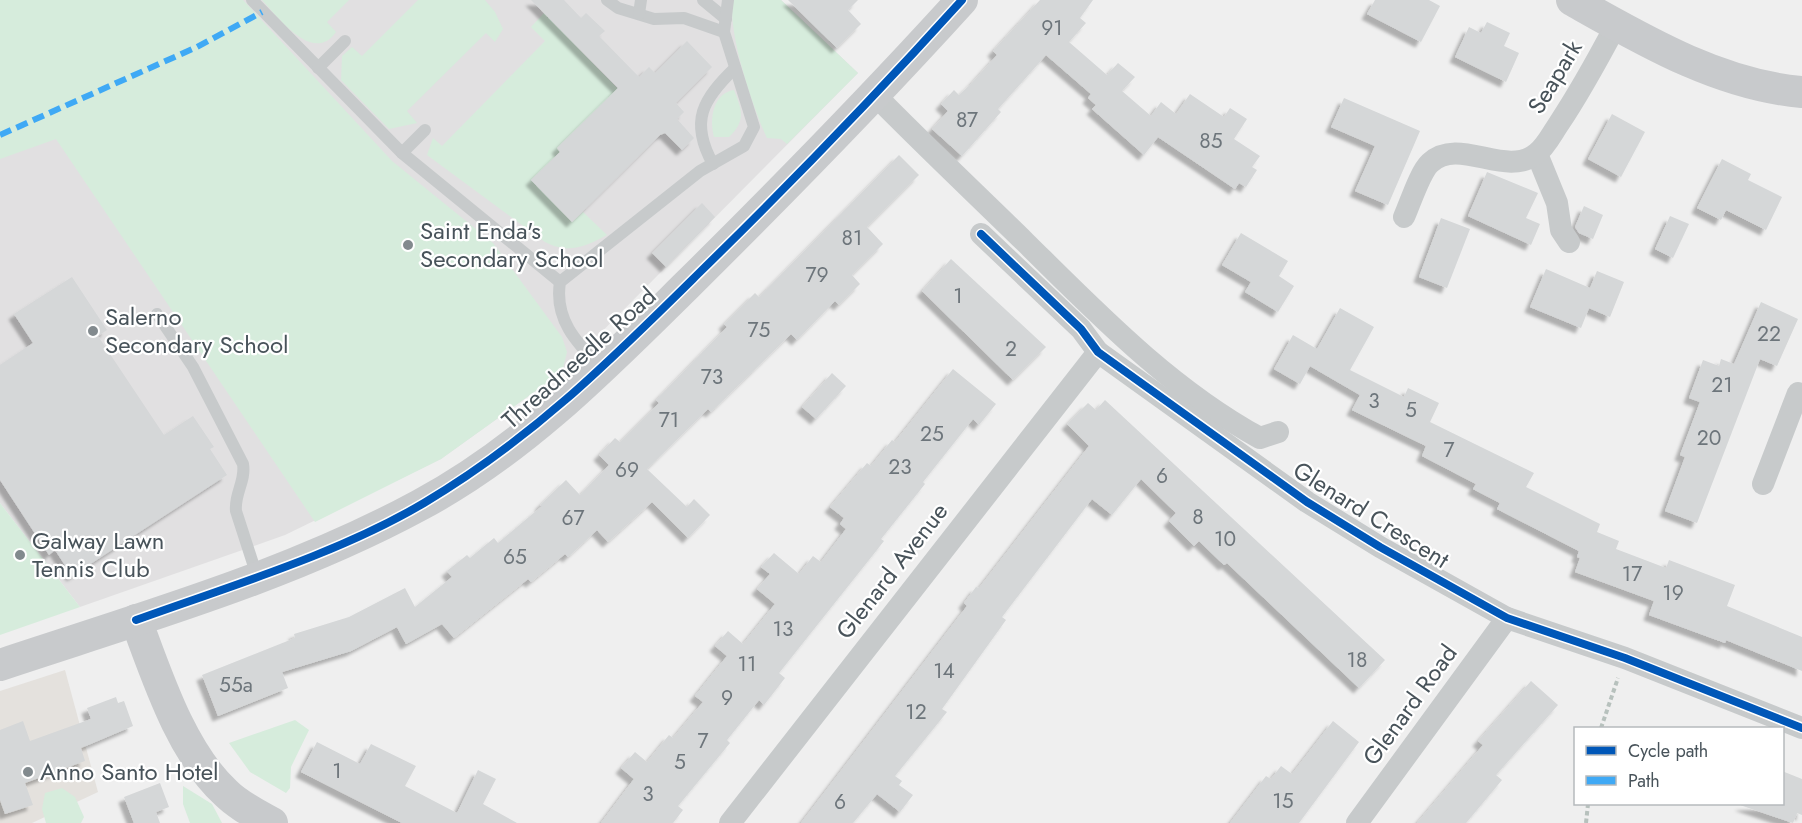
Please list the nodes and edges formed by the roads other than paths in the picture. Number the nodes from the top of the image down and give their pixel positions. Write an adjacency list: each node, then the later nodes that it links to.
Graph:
1 (252, 0): 13 (lane)
2 (607, 0): 8 (lane)
3 (641, 0): 8 (lane)
4 (703, 0): 9 (lane)
5 (728, 0): 9 (lane)
6 (962, 0): 16 (main road, Threadneedle Road)
7 (1572, 0): 10 (main road)
8 (639, 14): 11 (lane)
9 (726, 19): 11 (lane)
10 (1616, 25): 15 (main road); 19 (street, Seapark)
11 (724, 32): 14 (lane)
12 (345, 41): 13 (lane)
13 (318, 68): 18 (lane)
14 (735, 68): 20 (lane); 20 (lane)
15 (1802, 92)
16 (875, 95): 27 (main road, Threadneedle Road); 29 (street)
17 (426, 130): 18 (lane)
18 (402, 153): 24 (lane)
19 (1537, 154): 21 (street); 23 (street)
20 (713, 164): 24 (lane)
21 (1404, 217)
22 (981, 234): 26 (street, Glenard Crescent)
23 (1569, 242)
24 (560, 282): 27 (lane)
25 (157, 314): 31 (lane)
26 (1098, 352): 32 (street, Glenard Crescent); 37 (street, Glenard Avenue)
27 (602, 369): 31 (main road, Threadneedle Road)
28 (1802, 395): 30 (street)
29 (1278, 432)
30 (1763, 484)
31 (257, 576): 33 (main road, Threadneedle Road)
32 (1507, 618): 35 (street, Glenard Crescent); 38 (street, Glenard Road)
33 (136, 620): 34 (main road, Threadneedle Road); 36 (main road)
34 (0, 665)
35 (1802, 728)
36 (272, 823)
37 (730, 823)
38 (1357, 823)

